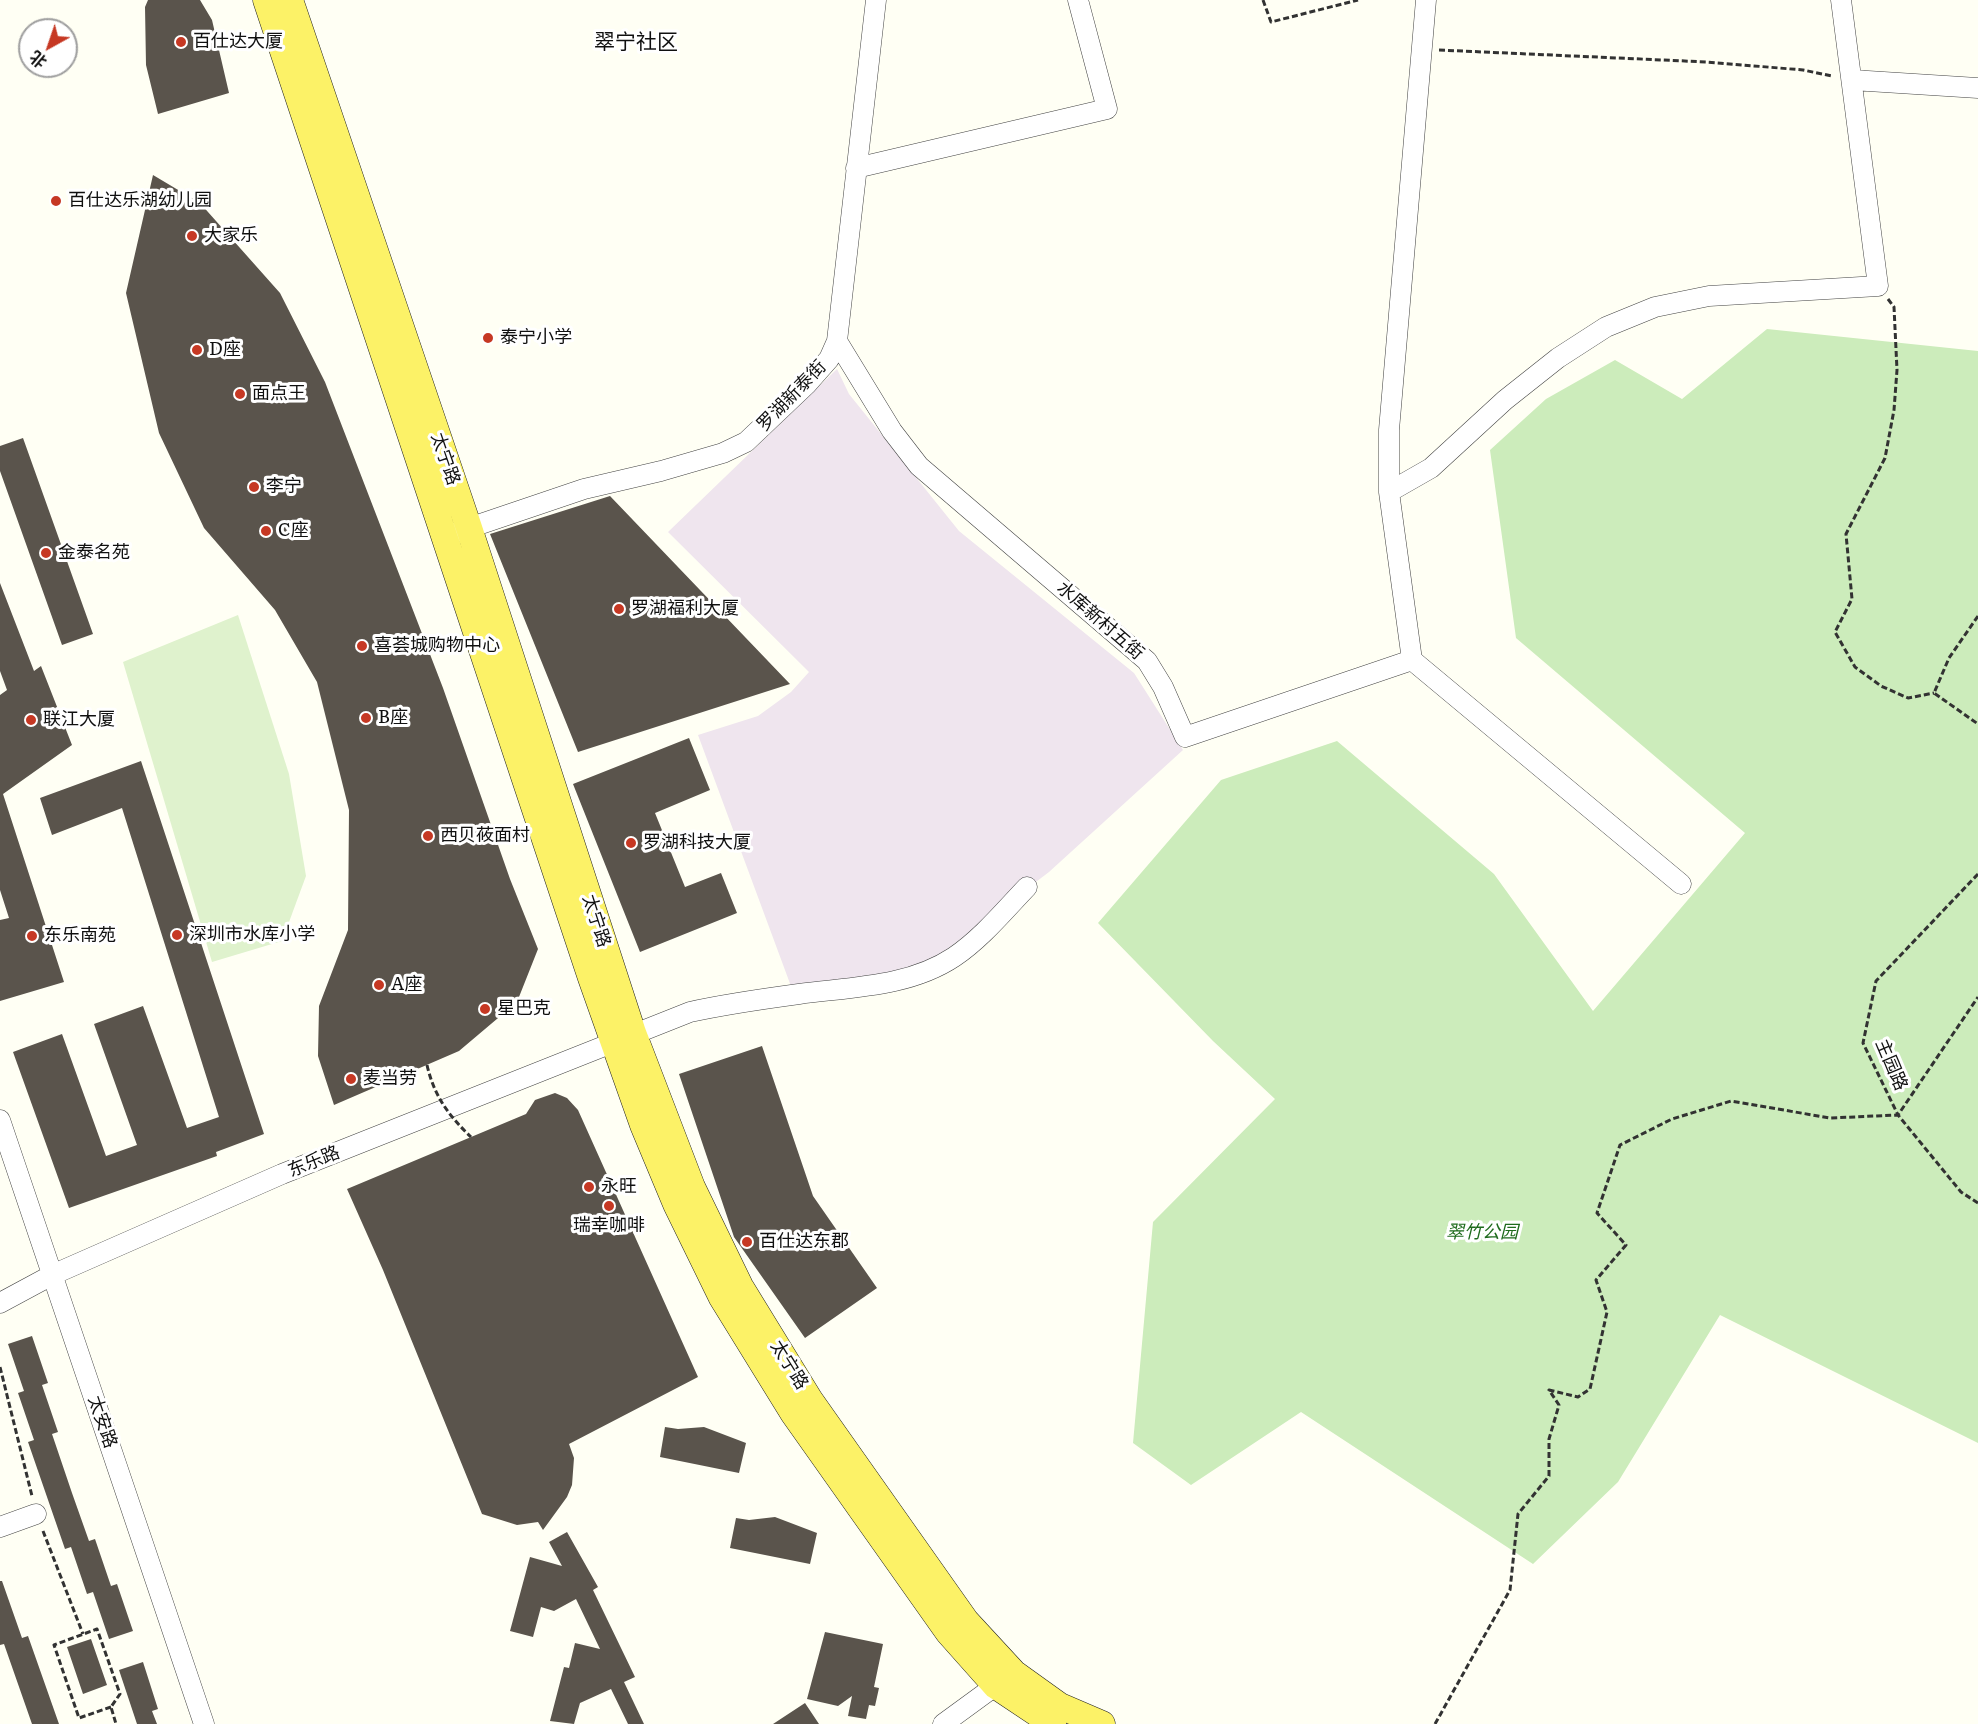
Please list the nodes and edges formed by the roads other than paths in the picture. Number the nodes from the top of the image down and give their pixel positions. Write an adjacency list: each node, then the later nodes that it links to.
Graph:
1 (266, 0): 12 (main road, 太宁路)
2 (290, 0): 12 (main road, 太宁路)
3 (876, 0): 9 (street, 罗湖新泰街)
4 (1078, 0): 9 (street)
5 (1426, 0): 11 (street)
6 (1840, 0): 7 (street)
7 (1852, 80): 8 (street); 11 (street)
8 (1978, 88)
9 (856, 168): 10 (street, 罗湖新泰街)
10 (837, 342): 12 (street, 罗湖新泰街); 13 (street, 水库新村五街)
11 (1389, 492): 13 (street)
12 (458, 532): 16 (main road, 太宁路)
13 (1412, 660): 14 (street)
14 (1681, 884)
15 (1027, 887): 16 (street, 东乐路)
16 (623, 1037): 18 (street, 东乐路); 22 (main road, 太宁路)
17 (0, 1120): 18 (street, 太安路)
18 (52, 1275): 19 (street, 东乐路); 23 (street, 太安路)
19 (0, 1303)
20 (36, 1514): 21 (street)
21 (0, 1527)
22 (1005, 1679): 24 (street); 25 (main road, 太宁路); 26 (main road, 太宁路)
23 (204, 1724)
24 (943, 1724)
25 (1053, 1724)
26 (1101, 1724)

